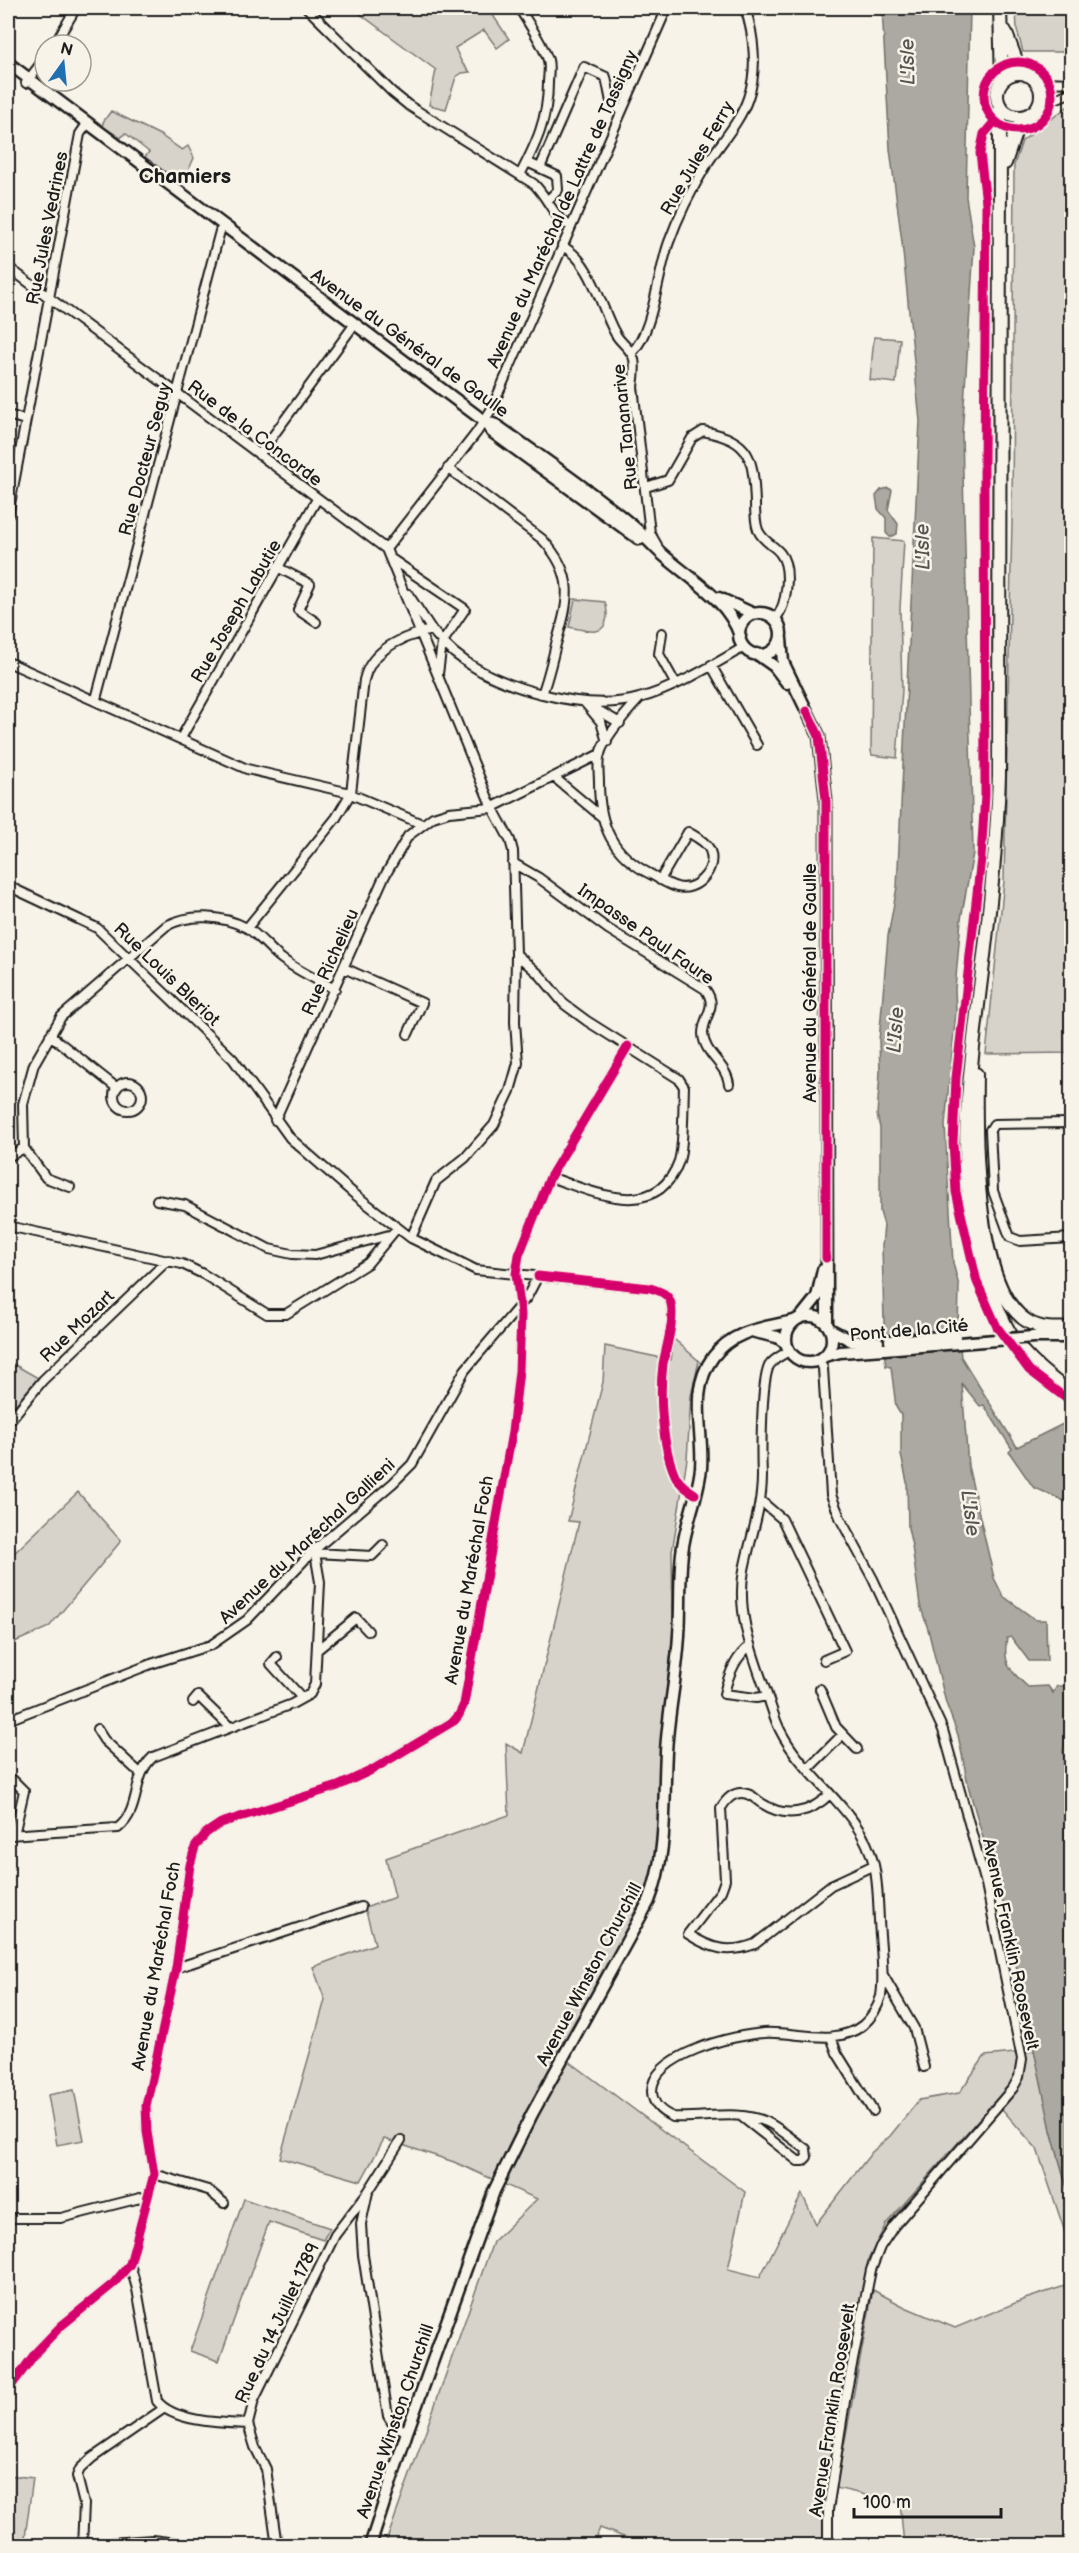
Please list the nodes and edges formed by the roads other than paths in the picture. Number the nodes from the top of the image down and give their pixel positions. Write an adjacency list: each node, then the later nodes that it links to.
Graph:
1 (76, 8): 7 (street)
2 (307, 8): 22 (street)
3 (519, 8): 20 (street)
4 (667, 8): 18 (street, Avenue du Maréchal de Lattre de Tassigny)
5 (745, 8): 31 (street, Rue Jules Ferry)
6 (1000, 9): 11 (main road); 13 (main road)
7 (61, 33)
8 (8, 63): 12 (main road, Avenue du Général de Gaulle)
9 (8, 69): 12 (main road, Avenue du Général de Gaulle)
10 (33, 74): 12 (street)
11 (1029, 76): 13 (main road); 14 (street); 17 (main road)
12 (28, 81): 19 (main road, Avenue du Général de Gaulle)
13 (1002, 81): 16 (main road)
14 (1071, 83)
15 (1071, 92): 17 (street)
16 (1000, 106): 17 (main road); 23 (main road)
17 (1034, 110): 23 (main road)
18 (621, 111): 21 (street); 25 (street, Avenue du Maréchal de Lattre de Tassigny)
19 (87, 124): 26 (main road, Avenue du Général de Gaulle); 29 (street, Rue Jules Vedrines)
20 (527, 162): 21 (street); 22 (street)
21 (540, 168): 24 (street)
22 (520, 175): 24 (street)
23 (1000, 194): 84 (main road)
24 (547, 201): 25 (street)
25 (570, 226): 27 (street, Avenue du Maréchal de Lattre de Tassigny)
26 (224, 227): 30 (main road, Avenue du Général de Gaulle); 32 (street, Rue Docteur Seguy)
27 (562, 246): 31 (street, Rue Tananarive); 35 (street, Avenue du Maréchal de Lattre de Tassigny)
28 (8, 267): 29 (street, Rue de la Concorde)
29 (49, 297): 32 (street, Rue de la Concorde); 34 (street, Rue Jules Vedrines)
30 (354, 325): 35 (main road, Avenue du Général de Gaulle); 36 (street)
31 (631, 353): 38 (street, Rue Tananarive)
32 (178, 393): 36 (street, Rue de la Concorde); 63 (street, Rue Docteur Seguy)
33 (8, 415): 34 (street)
34 (25, 420): 40 (street, Rue Jules Vedrines)
35 (484, 422): 37 (street, Avenue du Maréchal de Lattre de Tassigny); 42 (main road, Avenue du Général de Gaulle)
36 (259, 455): 39 (street, Rue de la Concorde)
37 (448, 468): 41 (street, Avenue du Maréchal de Lattre de Tassigny); 61 (street)
38 (646, 486): 42 (street, Rue Tananarive); 47 (street)
39 (317, 499): 41 (street, Rue de la Concorde); 43 (street, Rue Joseph Labutie)
40 (8, 515)
41 (388, 553): 44 (street); 54 (street, Rue de la Concorde)
42 (661, 554): 45 (main road)
43 (277, 567): 48 (street); 67 (street, Rue Joseph Labutie)
44 (401, 585): 49 (street); 50 (street)
45 (710, 593): 46 (main road); 52 (main road)
46 (754, 614): 47 (main road); 52 (main road)
47 (775, 619): 53 (main road)
48 (316, 622)
49 (432, 630): 50 (street); 54 (street)
50 (418, 633): 59 (street); 72 (street)
51 (662, 633): 60 (street)
52 (740, 636): 55 (main road)
53 (781, 639): 56 (main road); 65 (main road, Avenue du Général de Gaulle)
54 (442, 643): 59 (street); 61 (street)
55 (744, 647): 56 (main road); 58 (street)
56 (757, 654): 65 (main road, Avenue du Général de Gaulle)
57 (8, 662): 63 (street)
58 (711, 665): 60 (street); 69 (street)
59 (437, 675): 73 (street)
60 (675, 683): 62 (street)
61 (542, 694): 64 (street)
62 (640, 698): 64 (street); 66 (street)
63 (96, 699): 67 (street)
64 (585, 703): 66 (street); 68 (street)
65 (807, 711): 102 (main road, Avenue du Général de Gaulle)
66 (620, 723): 68 (street)
67 (181, 738): 72 (street)
68 (607, 742): 70 (street)
69 (757, 745)
70 (600, 754): 71 (street); 74 (street)
71 (555, 778): 73 (street); 74 (street)
72 (351, 793): 75 (street); 79 (street)
73 (491, 808): 75 (street); 76 (street)
74 (603, 818): 77 (street)
75 (422, 824): 82 (street, Rue Richelieu)
76 (513, 863): 80 (street); 88 (street, Impasse Paul Faure)
77 (660, 880): 77 (street)
78 (8, 886): 81 (street, Rue Louis Bleriot)
79 (247, 928): 81 (street); 83 (street)
80 (516, 954): 87 (street); 100 (street)
81 (129, 957): 86 (street); 90 (street, Rue Louis Bleriot)
82 (344, 968): 83 (street, Rue Richelieu); 85 (street)
83 (335, 989): 90 (street, Rue Richelieu)
84 (980, 992): 110 (main road); 117 (main road)
85 (408, 1034)
86 (50, 1035): 89 (street); 92 (street)
87 (628, 1046): 94 (street); 94 (street)
88 (729, 1084)
89 (117, 1088)
90 (275, 1120): 98 (street, Rue Louis Bleriot)
91 (1071, 1123): 101 (street)
92 (24, 1148): 93 (street); 95 (street)
93 (8, 1157)
94 (550, 1177): 104 (street)
95 (70, 1187)
96 (157, 1200): 99 (street)
97 (8, 1226): 103 (street)
98 (397, 1228): 99 (street); 100 (street, Rue Louis Bleriot)
99 (391, 1235): 103 (street)
100 (411, 1238): 104 (street, Rue Louis Bleriot)
101 (1071, 1238)
102 (826, 1258): 107 (main road, Avenue du Général de Gaulle); 108 (main road, Avenue du Général de Gaulle)
103 (168, 1260): 118 (street, Rue Mozart)
104 (516, 1274): 105 (street, Rue Louis Bleriot); 106 (street)
105 (538, 1276): 106 (street, Avenue du Maréchal Gallieni); 119 (street, Rue Louis Bleriot)
106 (520, 1305): 122 (street, Avenue du Maréchal Gallieni); 144 (street, Avenue du Maréchal Foch)
107 (796, 1319): 108 (main road); 111 (main road, Avenue Winston Churchill); 115 (main road)
108 (829, 1327): 114 (main road, Pont de la Cité); 116 (main road)
109 (1071, 1328): 110 (main road)
110 (1049, 1329): 112 (main road)
111 (743, 1333): 115 (main road); 119 (main road, Avenue Winston Churchill)
112 (1030, 1333): 113 (main road); 114 (main road, Pont de la Cité, bridge)
113 (1071, 1337)
114 (884, 1345): 116 (main road, Pont de la Cité)
115 (787, 1347): 116 (main road); 120 (street)
116 (822, 1358): 165 (street, Avenue Franklin Roosevelt)
117 (1071, 1394)
118 (11, 1419)
119 (695, 1494): 160 (main road, Avenue Winston Churchill)
120 (761, 1501): 124 (street); 127 (street)
121 (383, 1545): 122 (street)
122 (314, 1552): 125 (street); 132 (street, Avenue du Maréchal Gallieni)
123 (368, 1630): 125 (street)
124 (750, 1646): 129 (street); 129 (street)
125 (317, 1650): 130 (street)
126 (277, 1657): 130 (street)
127 (824, 1660)
128 (820, 1689): 135 (street)
129 (767, 1696): 137 (street)
130 (302, 1698): 133 (street)
131 (193, 1702): 133 (street)
132 (8, 1720)
133 (230, 1727): 138 (street)
134 (98, 1729): 138 (street)
135 (842, 1735): 136 (street); 137 (street)
136 (857, 1749)
137 (808, 1769): 140 (street)
138 (141, 1774): 141 (street)
139 (12, 1780): 141 (street)
140 (830, 1794): 142 (street); 142 (street)
141 (10, 1835)
142 (874, 1865): 145 (street)
143 (361, 1906): 144 (street)
144 (176, 1968): 151 (street, Avenue du Maréchal Foch)
145 (882, 1973): 146 (street); 147 (street)
146 (831, 2037): 148 (street); 149 (street)
147 (924, 2067)
148 (873, 2111)
149 (742, 2117): 149 (street)
150 (401, 2140): 152 (street)
151 (154, 2174): 153 (street, Avenue du Maréchal Foch); 154 (street)
152 (368, 2192): 159 (street, Rue du 14 Juillet 1789); 160 (street)
153 (148, 2196): 155 (street); 156 (street, Avenue du Maréchal Foch)
154 (224, 2203)
155 (8, 2218)
156 (130, 2264): 157 (street, Avenue du Maréchal Foch); 158 (street)
157 (8, 2390)
158 (163, 2409): 159 (street); 161 (street)
159 (248, 2424): 163 (street, Rue du 14 Juillet 1789)
160 (407, 2432): 164 (main road, Avenue Winston Churchill)
161 (82, 2545): 162 (street)
162 (200, 2546)
163 (277, 2546)
164 (370, 2546)
165 (828, 2546)

